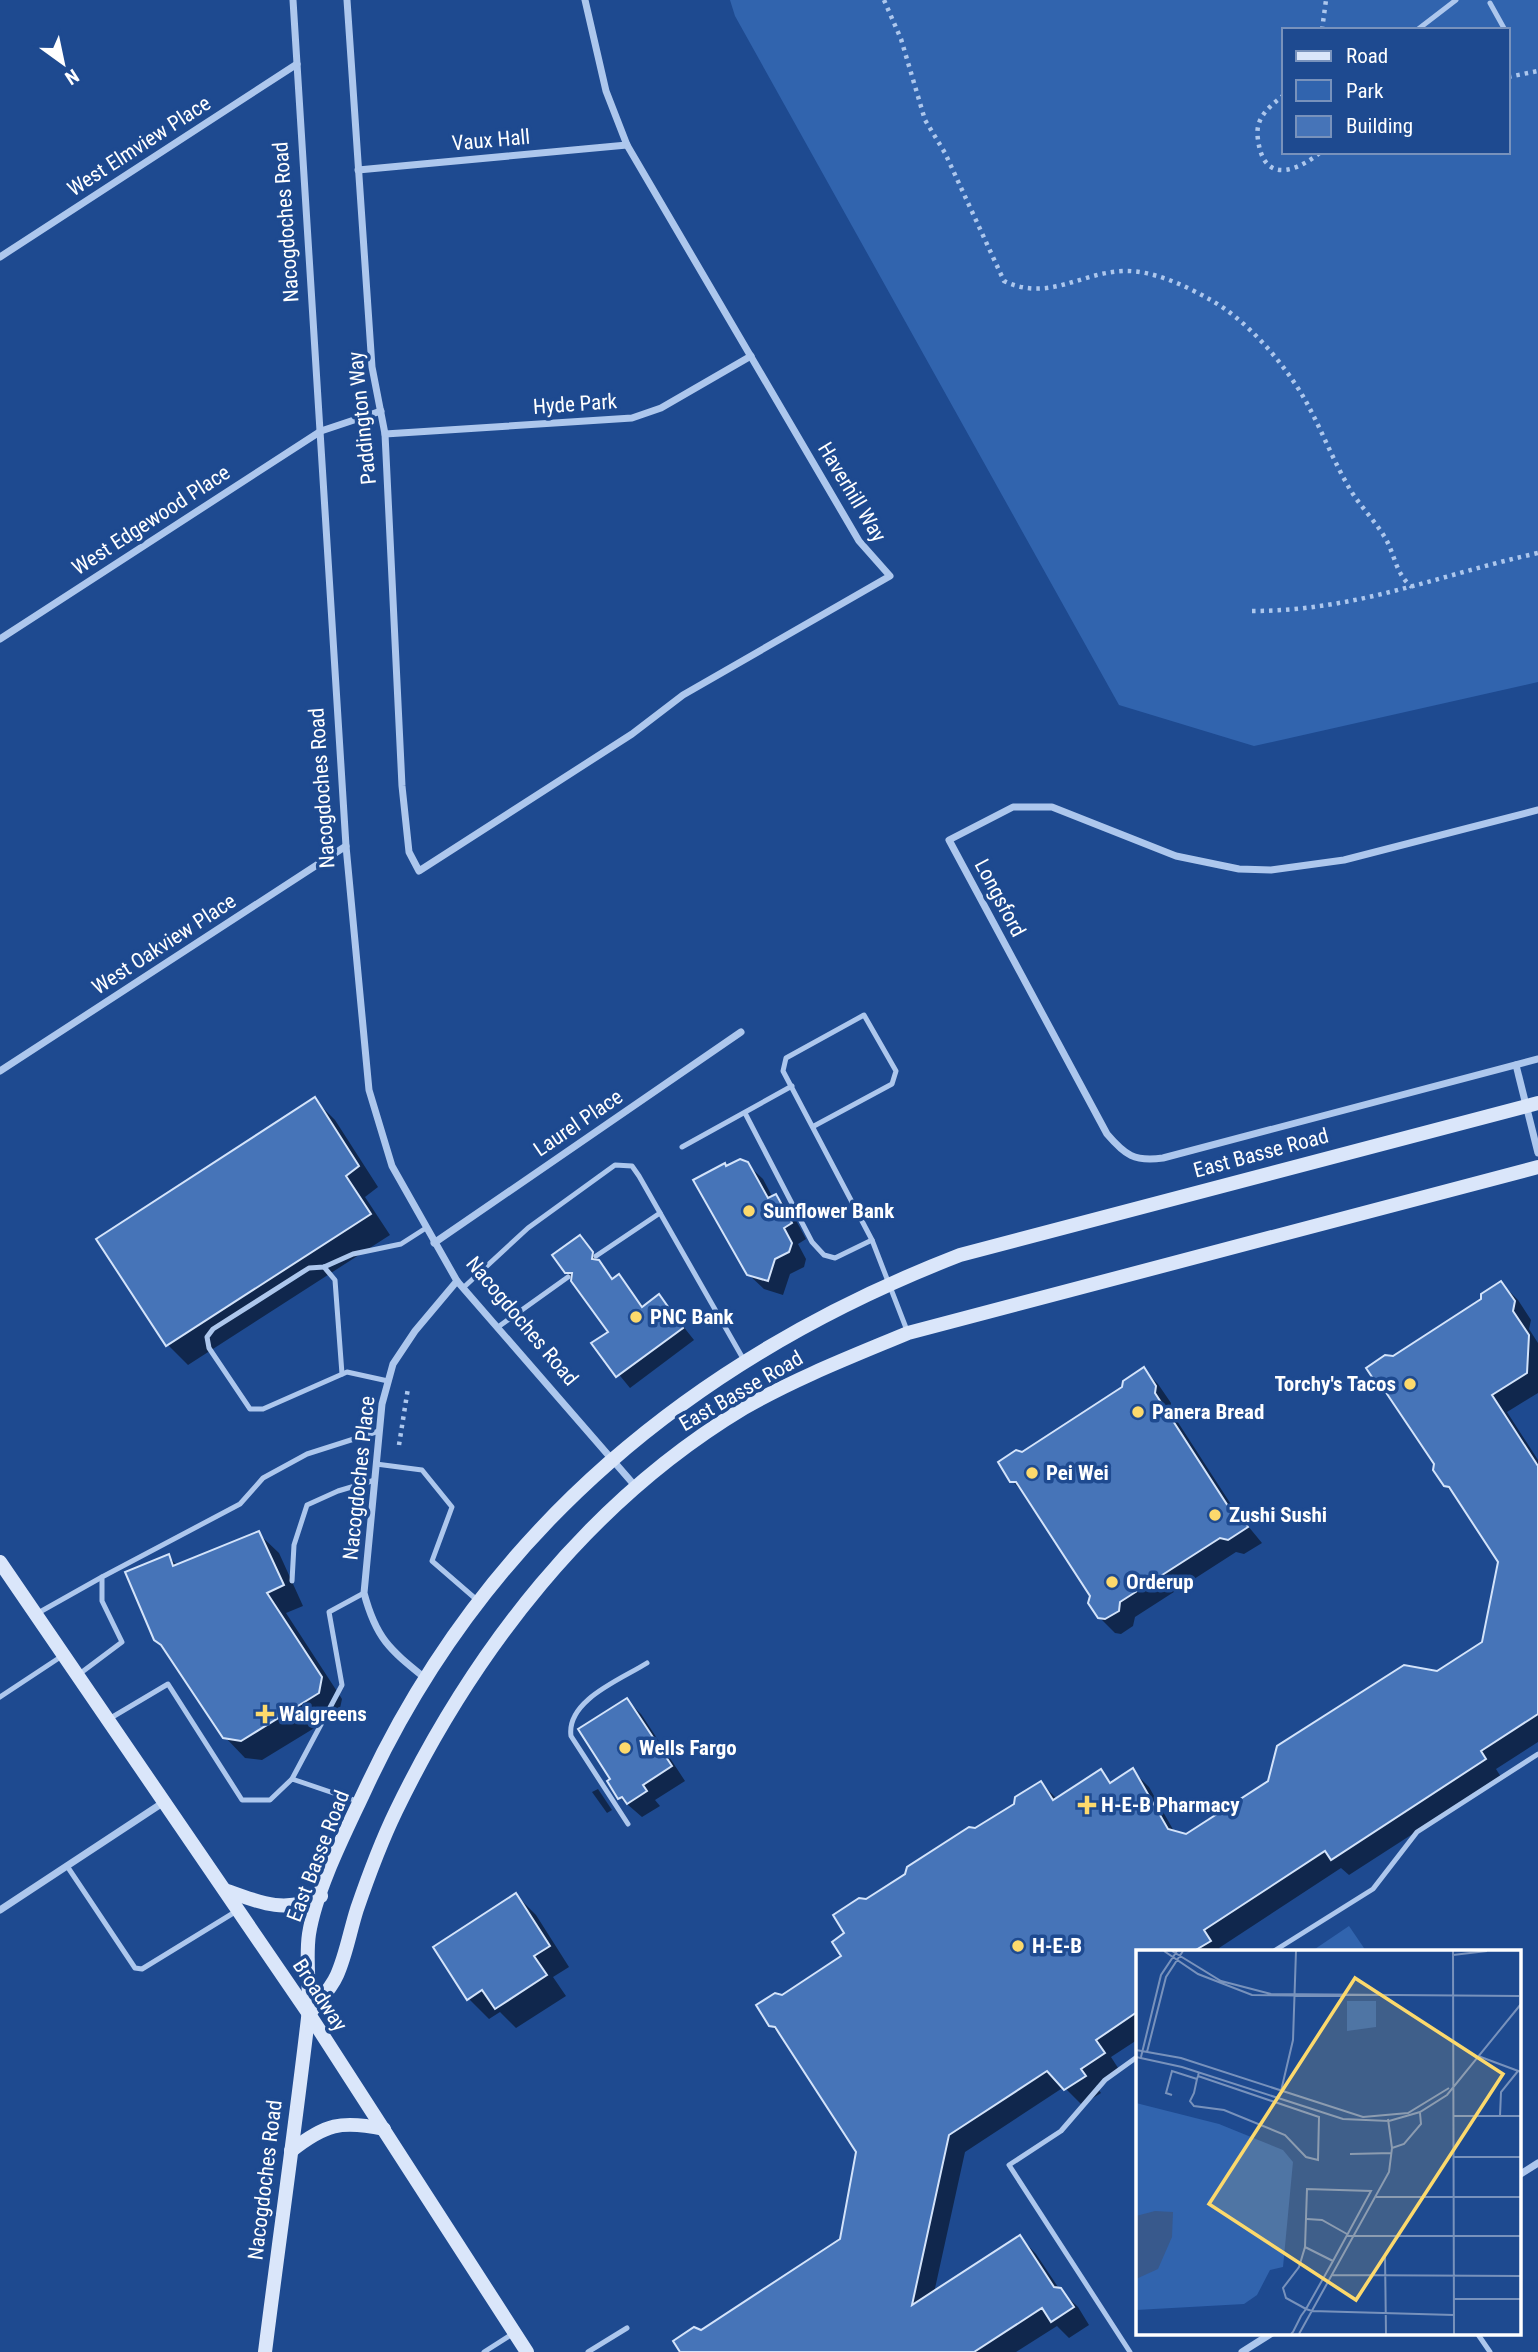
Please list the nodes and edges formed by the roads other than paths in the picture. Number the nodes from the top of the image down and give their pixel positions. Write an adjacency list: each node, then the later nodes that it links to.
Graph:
1 (293, 0): 8 (street, Nacogdoches Road)
2 (347, 0): 10 (street, Paddington Way)
3 (585, 0): 9 (street, Haverhill Way)
4 (1456, 0): 6 (lane)
5 (1490, 4): 7 (lane)
6 (1420, 28)
7 (1504, 28)
8 (298, 64): 11 (street, West Elmview Place); 14 (street, Nacogdoches Road)
9 (627, 145): 10 (street, Vaux Hall); 12 (street, Haverhill Way)
10 (358, 170): 13 (street, Paddington Way)
11 (0, 257)
12 (751, 356): 15 (street, Hyde Park); 19 (street, Haverhill Way)
13 (381, 411): 14 (street); 15 (street, Paddington Way)
14 (321, 431): 16 (street, West Edgewood Place); 18 (street, Nacogdoches Road)
15 (385, 434): 19 (street, Paddington Way)
16 (0, 639)
17 (1538, 810): 22 (street, Longsford)
18 (346, 846): 23 (street, West Oakview Place); 32 (street, Nacogdoches Road)
19 (419, 871)
20 (741, 1032): 34 (street, Laurel Place)
21 (1538, 1059): 22 (street, Longsford)
22 (1516, 1065): 25 (street)
23 (0, 1071)
24 (792, 1086): 26 (lane); 27 (lane); 27 (lane)
25 (1532, 1104): 29 (street); 39 (main road, East Basse Road)
26 (745, 1113): 28 (lane); 33 (lane)
27 (814, 1126): 33 (lane)
28 (682, 1147)
29 (1538, 1153)
30 (1538, 1167): 42 (main road, East Basse Road)
31 (660, 1213): 35 (lane); 40 (lane); 43 (lane)
32 (426, 1228): 34 (street, Nacogdoches Road); 36 (lane)
33 (872, 1240): 39 (lane)
34 (434, 1243): 38 (street, Nacogdoches Road)
35 (596, 1256)
36 (324, 1266): 44 (lane); 44 (lane)
37 (568, 1277): 41 (lane)
38 (457, 1281): 40 (street, Nacogdoches Road); 45 (street, Nacogdoches Place)
39 (889, 1283): 42 (lane); 43 (main road, East Basse Road)
40 (464, 1289): 41 (street, Nacogdoches Road)
41 (498, 1327): 47 (street, Nacogdoches Road)
42 (908, 1333): 50 (main road, East Basse Road)
43 (745, 1362): 47 (main road, East Basse Road)
44 (342, 1374): 45 (lane)
45 (388, 1381): 46 (street, Nacogdoches Place)
46 (379, 1431): 48 (street, Nacogdoches Place); 52 (lane)
47 (612, 1459): 50 (street, Nacogdoches Road); 55 (main road, East Basse Road)
48 (376, 1464): 49 (street, Nacogdoches Place); 55 (lane)
49 (375, 1480): 53 (lane); 54 (street, Nacogdoches Place)
50 (636, 1487): 74 (main road, East Basse Road)
51 (0, 1562): 56 (main road, Broadway)
52 (102, 1577): 56 (lane); 59 (lane)
53 (292, 1581)
54 (364, 1593): 60 (street, Nacogdoches Place); 64 (lane)
55 (478, 1601): 60 (main road, East Basse Road)
56 (36, 1614): 57 (main road, Broadway)
57 (65, 1655): 59 (main road, Broadway); 61 (lane)
58 (647, 1663): 67 (lane)
59 (78, 1675): 62 (main road, Broadway)
60 (425, 1678): 66 (main road, East Basse Road)
61 (0, 1697)
62 (109, 1719): 64 (lane); 65 (main road, Broadway)
63 (1538, 1754): 73 (lane)
64 (292, 1779): 66 (lane)
65 (164, 1801): 68 (street); 69 (main road, Broadway)
66 (360, 1802): 70 (main road, East Basse Road)
67 (628, 1824)
68 (67, 1866): 71 (street); 72 (lane)
69 (225, 1890): 70 (main road); 72 (main road, Broadway)
70 (321, 1896): 74 (main road, East Basse Road)
71 (0, 1910)
72 (238, 1910): 74 (main road, Broadway)
73 (1276, 1950)
74 (309, 2014): 76 (main road, Broadway); 77 (main road, Nacogdoches Road)
75 (1136, 2058): 88 (lane)
76 (384, 2129): 77 (main road); 81 (main road, Broadway)
77 (291, 2151): 84 (main road, Nacogdoches Road)
78 (1538, 2163): 79 (street)
79 (1520, 2174)
80 (627, 2328): 87 (lane)
81 (515, 2332): 85 (lane); 86 (main road, Broadway)
82 (1270, 2334): 89 (street)
83 (1478, 2334): 90 (lane)
84 (265, 2352)
85 (484, 2352)
86 (527, 2352)
87 (587, 2352)
88 (1130, 2352)
89 (1242, 2352)
90 (1490, 2352)

